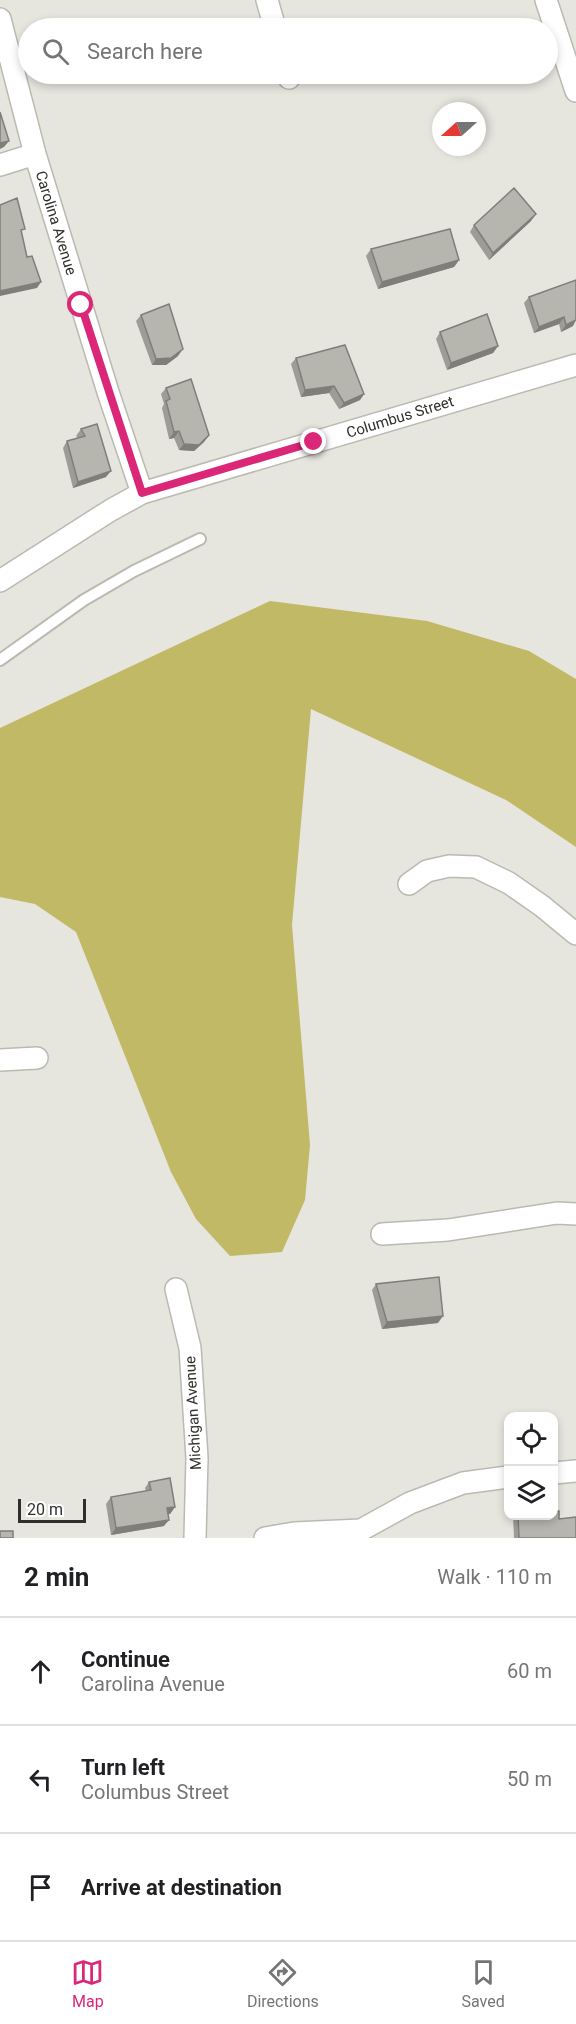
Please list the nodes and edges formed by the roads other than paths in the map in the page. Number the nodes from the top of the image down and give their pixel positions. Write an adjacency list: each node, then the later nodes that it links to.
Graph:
1 (267, 0): 3 (street)
2 (546, 0): 4 (street)
3 (272, 18)
4 (552, 18)
5 (0, 19): 8 (street, Carolina Avenue)
6 (558, 36): 7 (street)
7 (576, 91)
8 (35, 154): 9 (street); 11 (street, Carolina Avenue)
9 (0, 165)
10 (576, 365): 11 (street, Columbus Street)
11 (142, 493): 13 (street, Columbus Street)
12 (200, 539): 14 (lane)
13 (0, 581)
14 (0, 660)
15 (409, 884): 16 (street)
16 (576, 934)
17 (37, 1058): 18 (street)
18 (0, 1060)
19 (576, 1214): 20 (street)
20 (382, 1234)
21 (176, 1289): 26 (street, Michigan Avenue)
22 (576, 1471): 23 (street)
23 (558, 1473)
24 (504, 1478): 25 (street)
25 (362, 1534): 27 (street)
26 (195, 1538)
27 (265, 1538)

